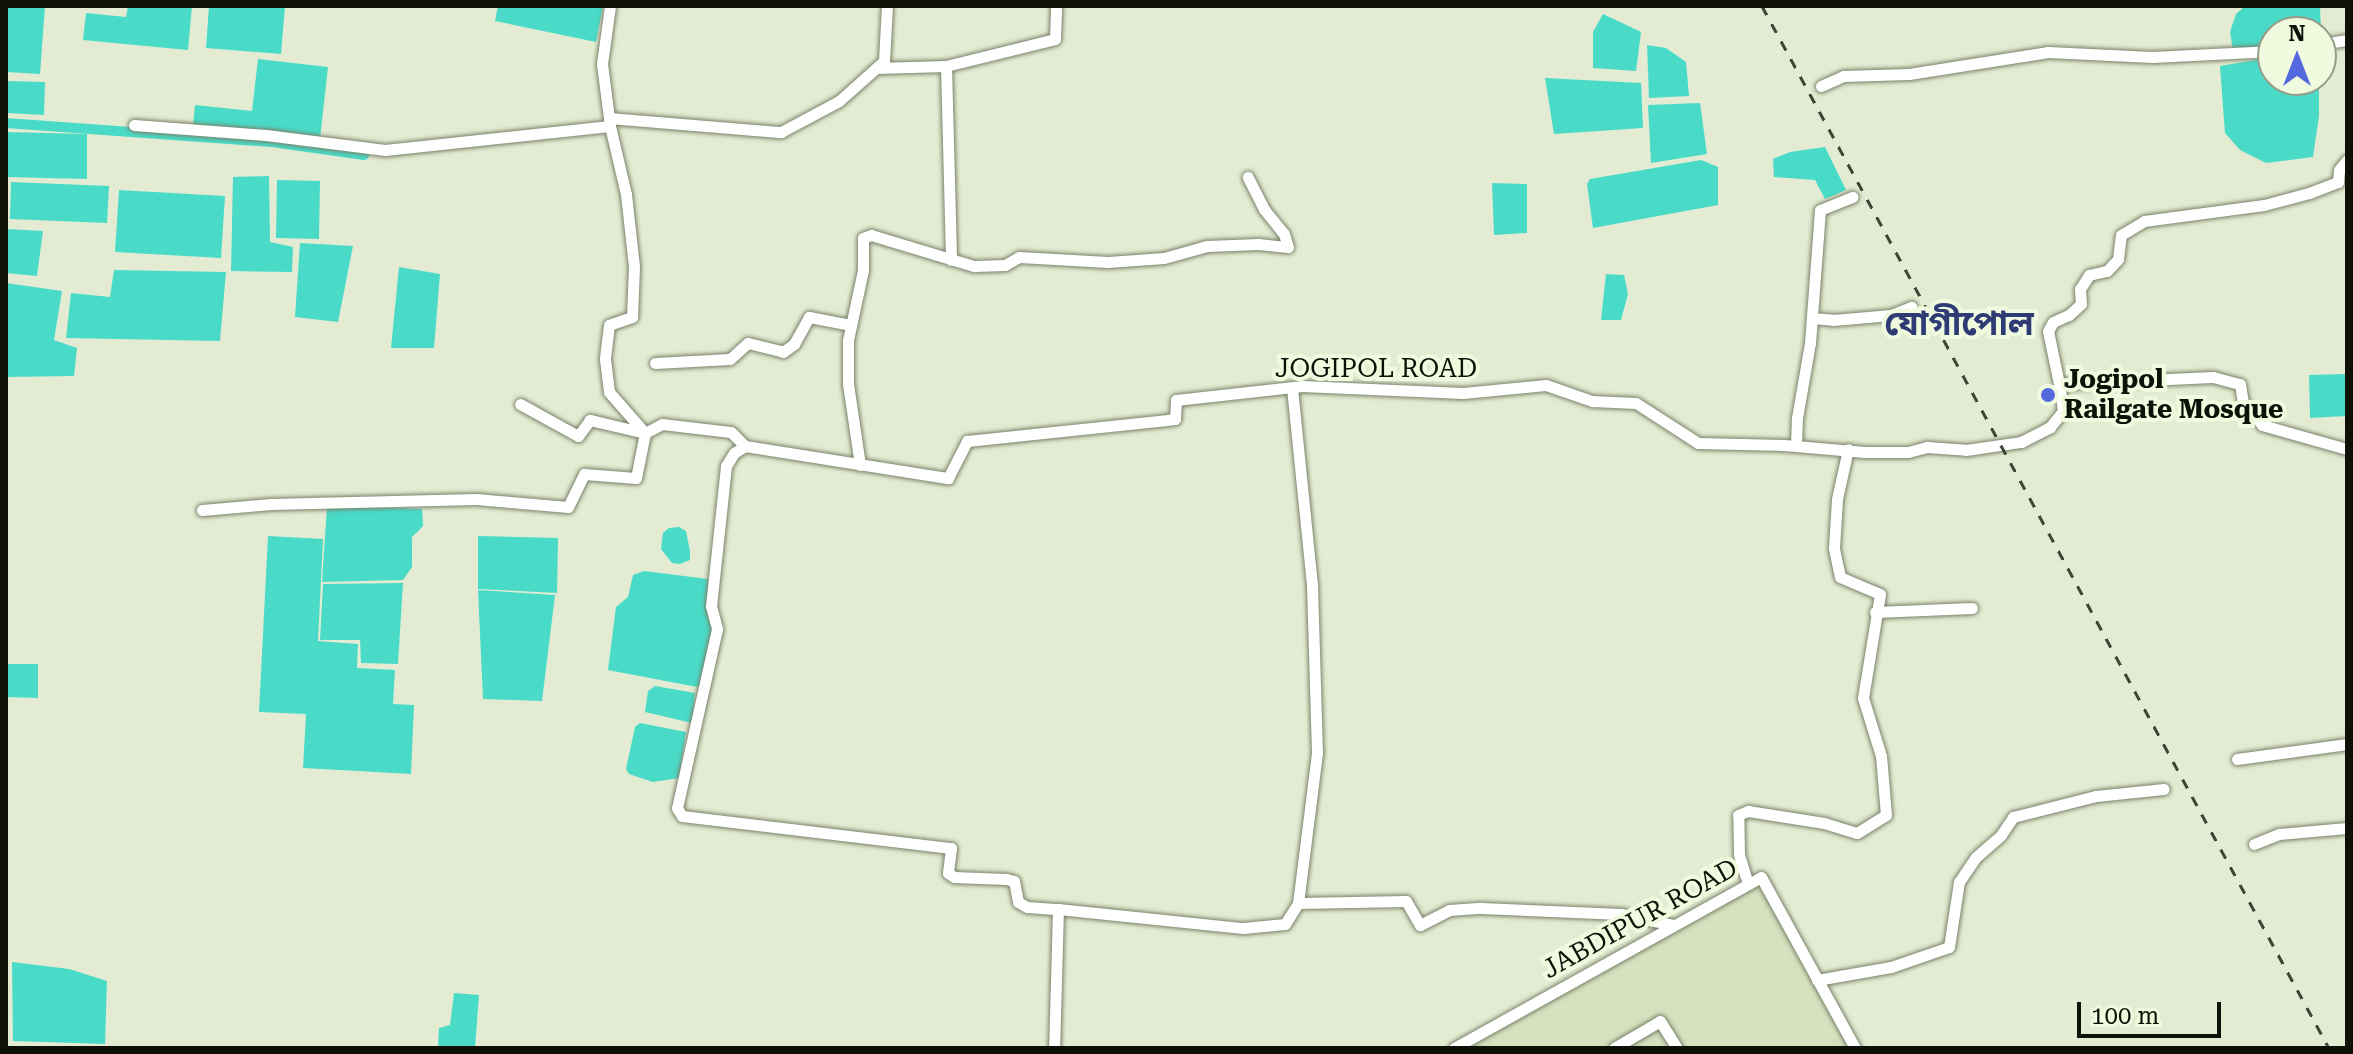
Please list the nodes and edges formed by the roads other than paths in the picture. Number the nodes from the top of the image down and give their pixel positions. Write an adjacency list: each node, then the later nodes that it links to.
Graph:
1 (610, 6): 8 (street)
2 (887, 6): 6 (street)
3 (1056, 6): 5 (street)
4 (2257, 52): 7 (street)
5 (946, 66): 6 (street); 13 (street)
6 (876, 68): 8 (street)
7 (1821, 86)
8 (610, 122): 9 (street); 21 (street)
9 (134, 125)
10 (2347, 160): 18 (street)
11 (1248, 177): 13 (street)
12 (1853, 197): 15 (street)
13 (951, 260): 16 (street)
14 (1911, 307): 15 (street)
15 (1812, 318): 22 (street)
16 (851, 325): 17 (street); 26 (street)
17 (655, 363)
18 (2059, 384): 24 (street, JOGIPOL ROAD); 25 (street)
19 (1292, 388): 22 (street, JOGIPOL ROAD); 26 (street, JOGIPOL ROAD); 36 (street)
20 (520, 404): 21 (street)
21 (645, 433): 23 (street, JOGIPOL ROAD); 27 (street)
22 (1796, 445): 24 (street, JOGIPOL ROAD)
23 (745, 446): 26 (street, JOGIPOL ROAD); 37 (street)
24 (1848, 449): 29 (street)
25 (2347, 449)
26 (860, 465)
27 (202, 510)
28 (1972, 608): 29 (street)
29 (1875, 612): 35 (street)
30 (2347, 744): 31 (street)
31 (2237, 759)
32 (2164, 789): 39 (street)
33 (2347, 828): 34 (street)
34 (2254, 844)
35 (1748, 884): 38 (street, JABDIPUR ROAD); 39 (street, JABDIPUR ROAD)
36 (1298, 903): 37 (street); 38 (street)
37 (1058, 909): 40 (street)
38 (1673, 925): 41 (street, JABDIPUR ROAD)
39 (1817, 980): 44 (street, JABDIPUR ROAD)
40 (1054, 1048)
41 (1454, 1048)
42 (1614, 1048): 43 (street)
43 (1677, 1048)
44 (1855, 1048)

